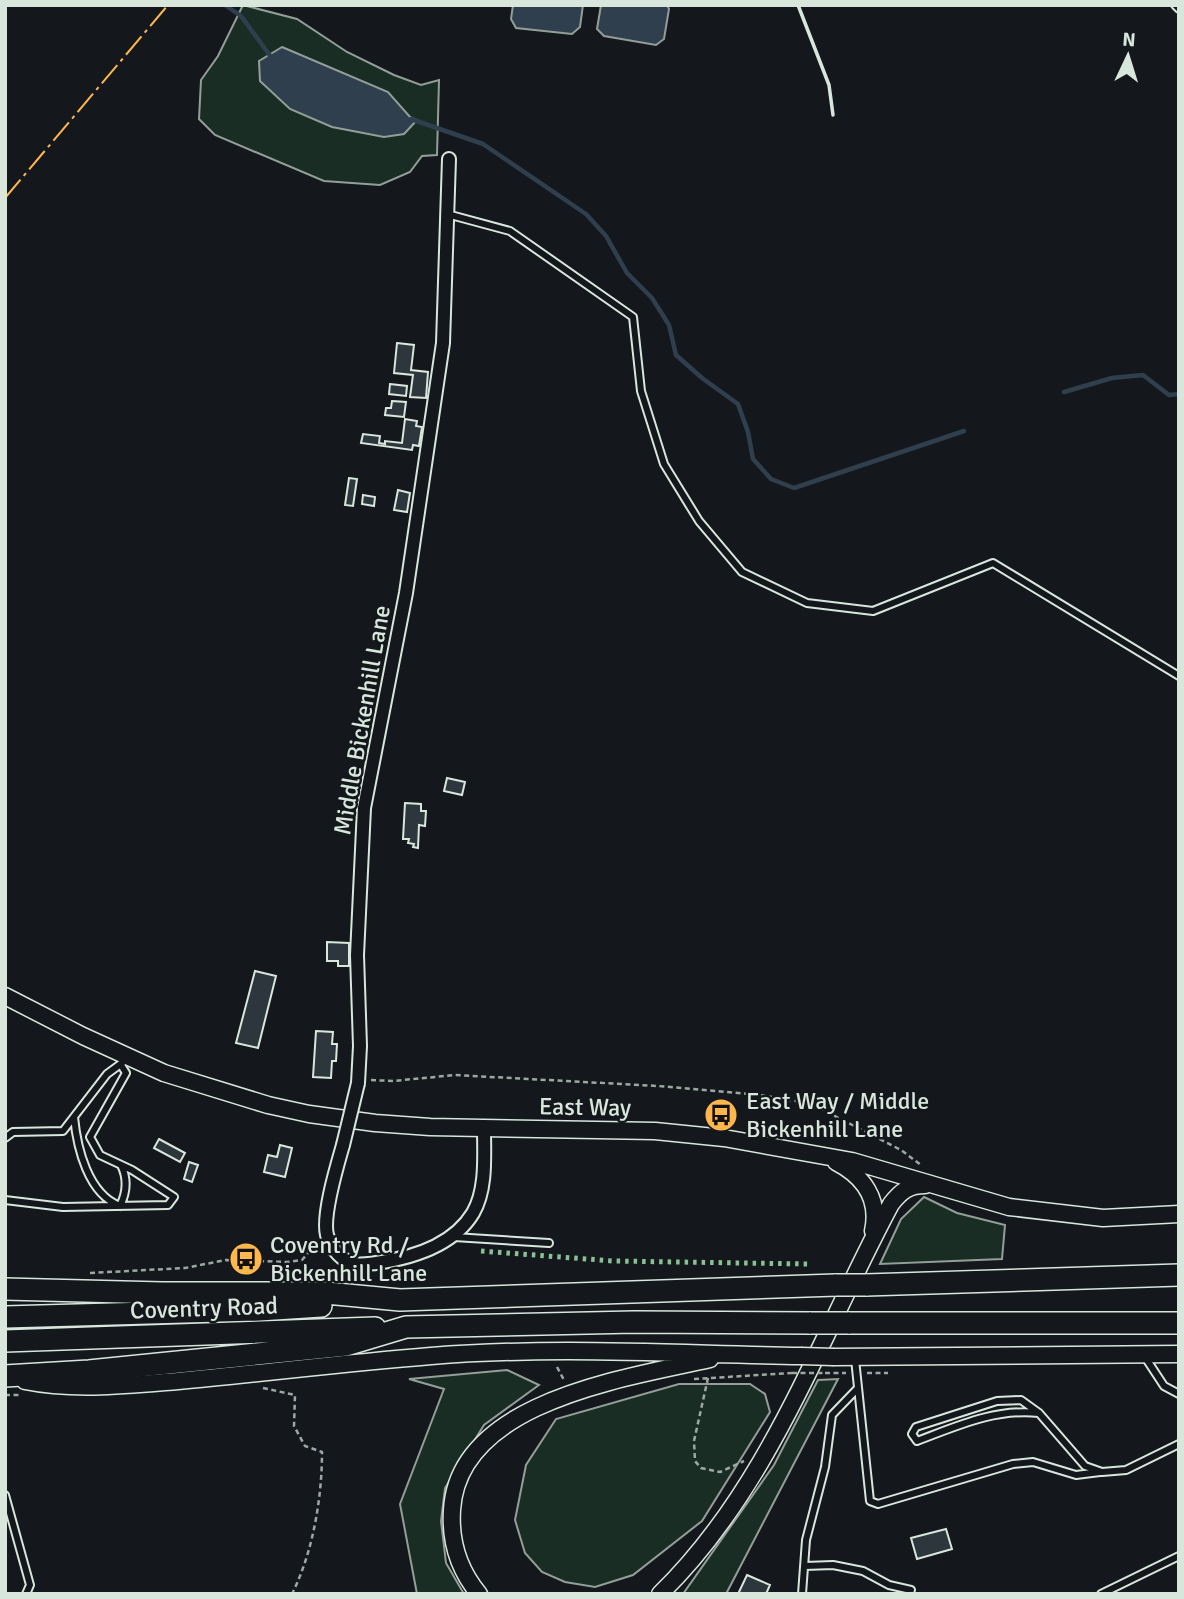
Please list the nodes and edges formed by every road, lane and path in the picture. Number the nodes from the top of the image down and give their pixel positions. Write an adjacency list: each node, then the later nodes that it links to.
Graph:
1 (1175, 5): 2 (lane)
2 (1179, 9)
3 (449, 159): 4 (street, Middle Bickenhill Lane)
4 (447, 214): 5 (lane); 8 (street, Middle Bickenhill Lane)
5 (1179, 676)
6 (5, 996): 7 (street, East Way)
7 (123, 1060): 9 (lane); 10 (street, East Way); 13 (lane)
8 (358, 1082): 14 (path); 19 (street, Middle Bickenhill Lane, bridge)
9 (74, 1117): 11 (lane); 17 (lane)
10 (484, 1128): 12 (street, East Way); 20 (street)
11 (5, 1138)
12 (828, 1158): 15 (street, East Way); 22 (street)
13 (121, 1165): 17 (lane); 17 (lane)
14 (924, 1167)
15 (936, 1186): 18 (street, East Way); 22 (street)
16 (5, 1200): 17 (lane)
17 (120, 1206)
18 (1179, 1214)
19 (326, 1231): 20 (street); 23 (path)
20 (452, 1237): 21 (lane)
21 (549, 1243)
22 (870, 1244): 62 (street)
23 (80, 1273)
24 (1179, 1275): 26 (highway, bridge)
25 (5, 1289): 26 (highway)
26 (400, 1300): 27 (highway, Coventry Road)
27 (5, 1317)
28 (1179, 1323): 29 (highway, bridge)
29 (405, 1327): 30 (highway, Coventry Road); 38 (highway)
30 (5, 1341)
31 (1143, 1354): 32 (street); 34 (street); 47 (lane)
32 (1179, 1354)
33 (729, 1355): 35 (street); 38 (street); 46 (street)
34 (855, 1357): 35 (street, bridge); 45 (lane)
35 (802, 1360): 39 (path)
36 (547, 1366): 46 (path)
37 (825, 1373): 40 (path, bridge)
38 (5, 1377)
39 (797, 1377)
40 (708, 1378): 41 (path); 52 (path)
41 (695, 1379)
42 (271, 1383): 43 (path)
43 (258, 1385)
44 (263, 1388): 60 (path)
45 (858, 1388): 53 (lane); 56 (lane)
46 (570, 1394): 61 (street)
47 (1179, 1394)
48 (5, 1395): 49 (path)
49 (32, 1395)
50 (1039, 1413): 50 (lane); 53 (lane)
51 (1179, 1444): 53 (lane)
52 (745, 1460)
53 (1102, 1472)
54 (5, 1495): 59 (lane)
55 (1179, 1556): 58 (lane)
56 (805, 1566): 57 (lane); 63 (lane)
57 (911, 1590)
58 (1103, 1593)
59 (26, 1594)
60 (292, 1594)
61 (479, 1594)
62 (660, 1594)
63 (802, 1594)

